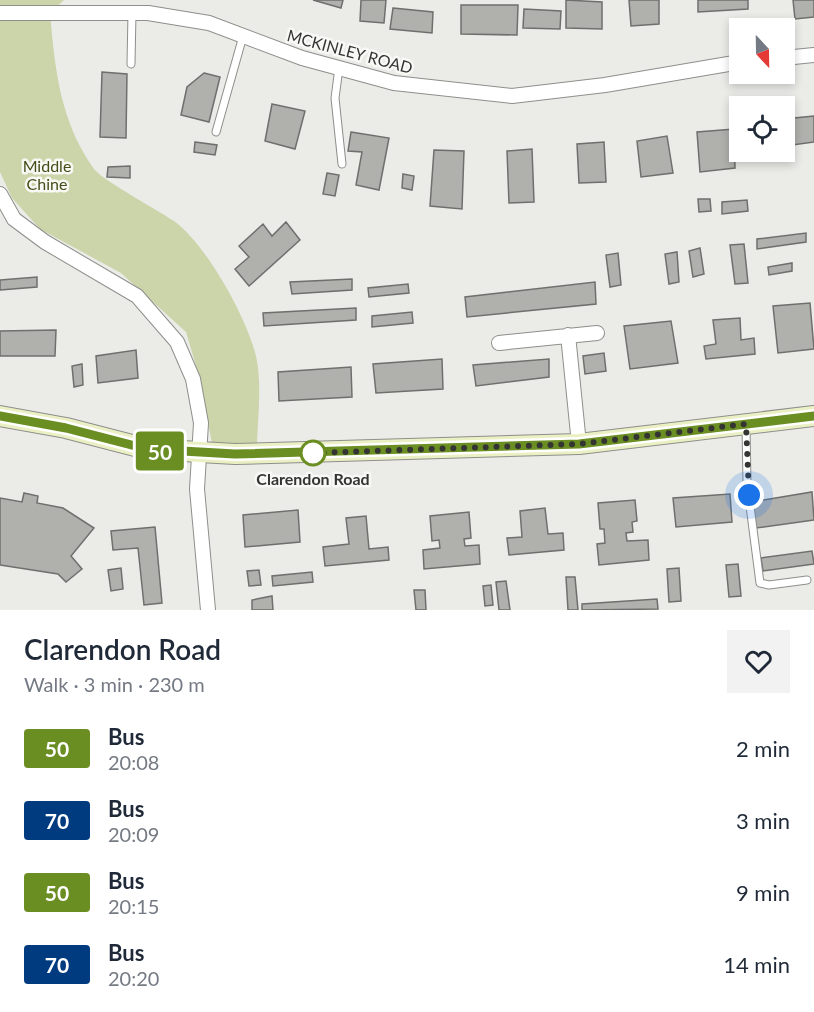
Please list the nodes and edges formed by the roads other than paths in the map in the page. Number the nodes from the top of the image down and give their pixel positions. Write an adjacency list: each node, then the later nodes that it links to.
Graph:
1 (107, 6): 2 (street, MCKINLEY ROAD); 3 (street, MCKINLEY ROAD)
2 (0, 13)
3 (132, 13): 4 (street, MCKINLEY ROAD); 7 (lane)
4 (243, 36): 9 (street, MCKINLEY ROAD); 10 (lane)
5 (814, 55): 6 (street)
6 (795, 57)
7 (131, 64)
8 (729, 64): 9 (street, MCKINLEY ROAD)
9 (339, 68): 11 (lane)
10 (216, 132)
11 (342, 164)
12 (0, 194): 20 (street)
13 (597, 333): 14 (street)
14 (568, 334): 15 (street); 19 (street)
15 (499, 343)
16 (0, 416): 20 (street)
17 (814, 416): 18 (street)
18 (746, 424): 19 (street); 21 (lane)
19 (579, 444): 20 (street)
20 (200, 454): 22 (street)
21 (807, 580)
22 (208, 610)

